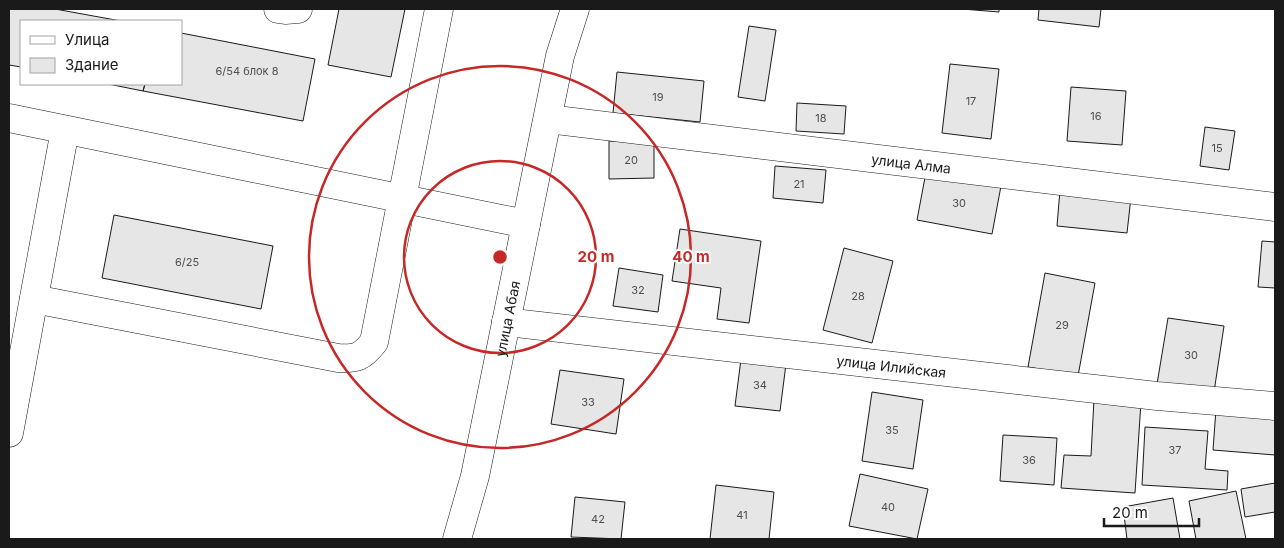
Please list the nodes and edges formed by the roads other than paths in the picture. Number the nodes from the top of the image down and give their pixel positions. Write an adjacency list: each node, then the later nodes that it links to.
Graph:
1 (278, 9): 2 (street)
2 (298, 9)
3 (439, 9): 8 (street)
4 (575, 9): 6 (street, улица Абая)
5 (9, 118): 7 (street)
6 (548, 119): 9 (street, улица Алма); 10 (street, улица Абая)
7 (66, 130): 8 (street); 11 (street)
8 (402, 199): 10 (street); 11 (street)
9 (1275, 206)
10 (526, 224): 12 (street, улица Абая)
11 (34, 300): 14 (street)
12 (506, 322): 13 (street, улица Илийская); 15 (street, улица Абая)
13 (1275, 406)
14 (9, 433)
15 (458, 539)

